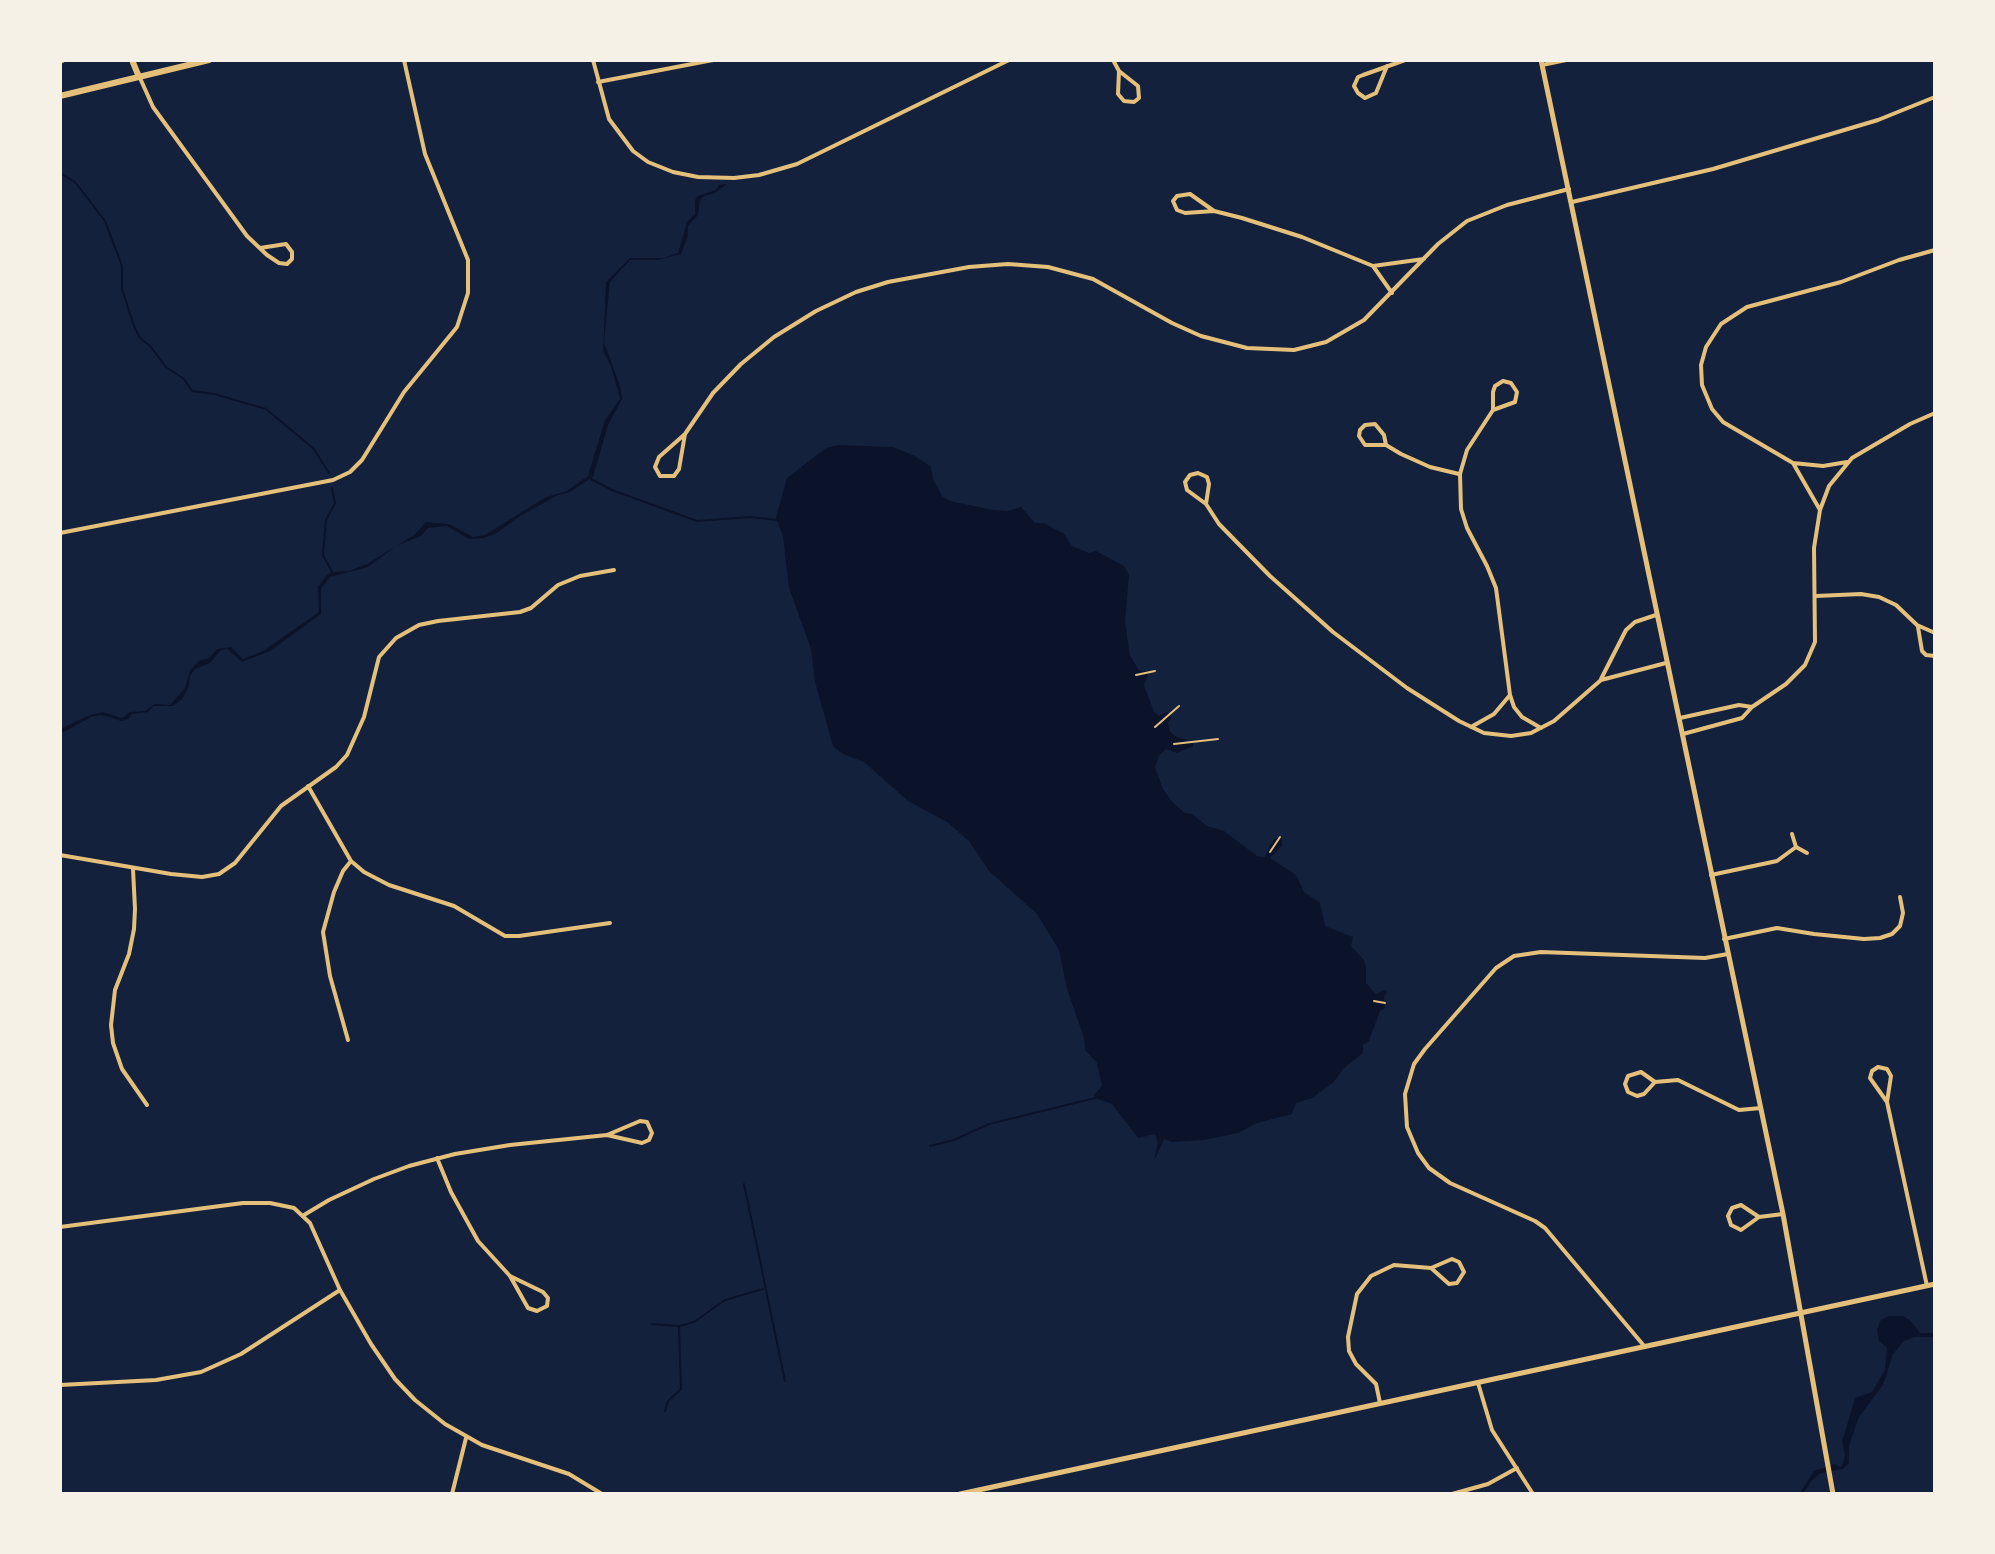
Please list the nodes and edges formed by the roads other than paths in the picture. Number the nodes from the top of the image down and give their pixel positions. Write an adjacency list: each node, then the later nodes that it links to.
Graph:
1 (132, 60): 13 (highway)
2 (209, 60): 13 (highway)
3 (404, 60): 34 (street)
4 (593, 60): 14 (street)
5 (713, 60): 14 (street)
6 (1009, 60): 14 (street)
7 (1113, 60): 12 (street)
8 (1405, 60): 11 (street)
9 (1566, 60): 10 (street)
10 (1542, 62): 17 (street)
11 (1387, 66): 11 (street)
12 (1119, 71): 12 (street)
13 (139, 77): 15 (highway); 20 (street)
14 (597, 83)
15 (60, 96)
16 (1935, 97): 18 (street)
17 (1569, 189): 18 (street); 22 (street)
18 (1572, 202): 37 (street)
19 (1214, 211): 19 (street); 23 (street)
20 (260, 248): 20 (street)
21 (1935, 250): 30 (street)
22 (1424, 259): 23 (street); 24 (street)
23 (1373, 266): 24 (street)
24 (1392, 293): 27 (street)
25 (1493, 410): 25 (street); 31 (street)
26 (1935, 413): 29 (street)
27 (685, 434): 27 (street)
28 (1386, 445): 28 (street); 31 (street)
29 (1847, 462): 30 (street); 33 (street)
30 (1793, 463): 33 (street)
31 (1460, 474): 43 (street)
32 (1206, 504): 32 (street); 46 (street)
33 (1820, 510): 36 (street)
34 (60, 533)
35 (614, 570): 49 (street)
36 (1816, 596): 38 (street); 44 (street)
37 (1656, 615): 41 (street); 42 (street)
38 (1917, 625): 39 (street); 40 (street)
39 (1935, 633)
40 (1935, 656)
41 (1666, 663): 42 (street); 45 (street)
42 (1601, 680): 47 (street)
43 (1510, 695): 46 (street); 47 (street)
44 (1752, 707): 45 (street); 48 (street)
45 (1679, 718): 48 (street)
46 (1471, 727): 47 (street)
47 (1541, 728)
48 (1683, 734): 56 (street)
49 (308, 786): 54 (street); 55 (street)
50 (1792, 834): 51 (street)
51 (1796, 847): 52 (street); 56 (street)
52 (1807, 853)
53 (60, 855): 55 (street)
54 (351, 861): 58 (street); 61 (street)
55 (133, 868): 64 (street)
56 (1711, 875): 59 (street)
57 (1900, 897): 59 (street)
58 (610, 923)
59 (1724, 939): 60 (street)
60 (1728, 954): 65 (street); 78 (street)
61 (348, 1040)
62 (1655, 1082): 62 (street); 65 (street)
63 (1887, 1102): 63 (street); 75 (street)
64 (147, 1105)
65 (1761, 1108): 68 (street)
66 (607, 1135): 66 (street); 67 (street)
67 (437, 1158): 69 (street); 73 (street)
68 (1783, 1214): 70 (street); 77 (street)
69 (304, 1215): 71 (street); 76 (street)
70 (1759, 1217): 70 (street)
71 (60, 1227)
72 (1431, 1268): 72 (street); 81 (street)
73 (510, 1276): 73 (street)
74 (1935, 1284): 75 (street)
75 (1927, 1286): 77 (street)
76 (340, 1290): 80 (street); 82 (street)
77 (1803, 1313): 78 (street); 89 (street)
78 (1645, 1347): 79 (street)
79 (1478, 1383): 81 (street); 83 (street)
80 (60, 1385)
81 (1380, 1403): 86 (street)
82 (466, 1437): 84 (street); 85 (street)
83 (1517, 1468): 87 (street); 88 (street)
84 (452, 1494)
85 (602, 1494)
86 (960, 1494)
87 (1452, 1494)
88 (1533, 1494)
89 (1833, 1494)

